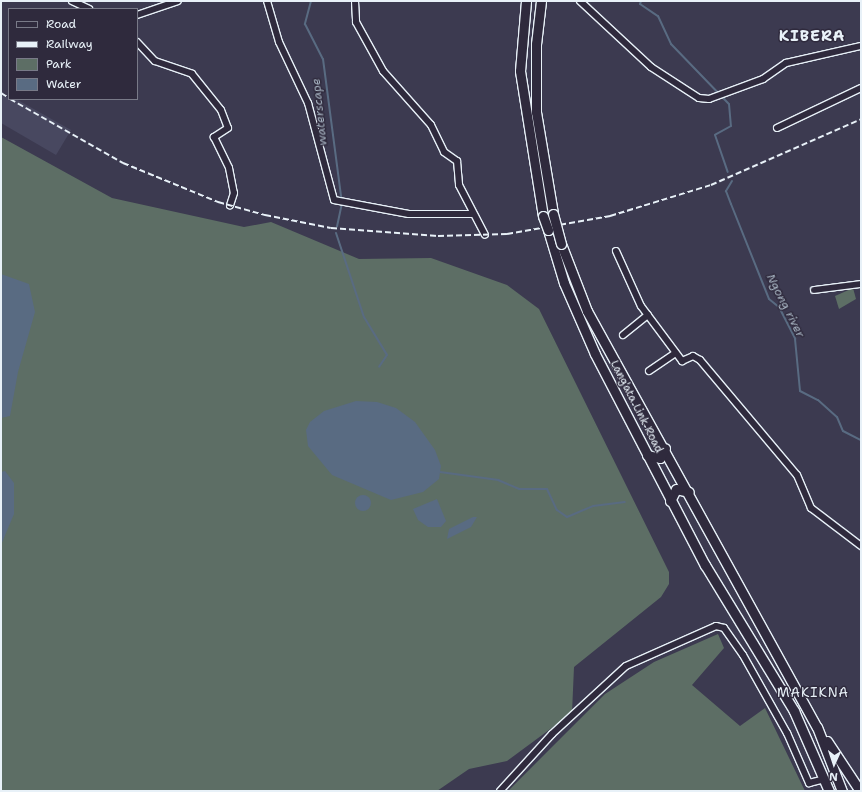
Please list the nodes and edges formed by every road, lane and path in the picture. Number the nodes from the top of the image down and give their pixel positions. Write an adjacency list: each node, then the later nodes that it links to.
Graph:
1 (72, 1): 8 (street)
2 (178, 1): 9 (street)
3 (267, 1): 15 (street)
4 (355, 1): 15 (street)
5 (526, 1): 25 (main road, Lang'ata Link Road, bridge)
6 (541, 1): 24 (main road, Lang'ata Link Road, bridge)
7 (580, 1): 11 (street)
8 (87, 8)
9 (138, 15)
10 (138, 43): 14 (street)
11 (861, 46)
12 (861, 88): 13 (street)
13 (777, 128)
14 (230, 205)
15 (473, 214): 16 (street)
16 (485, 235)
17 (616, 251): 20 (street)
18 (861, 284): 19 (street)
19 (814, 290)
20 (648, 315): 21 (street); 22 (street)
21 (623, 335)
22 (676, 352): 23 (street); 28 (street)
23 (648, 371)
24 (665, 448): 25 (main road); 26 (main road, Lang'ata Link Road)
25 (647, 455): 27 (main road, Lang'ata Link Road)
26 (688, 492): 27 (main road); 29 (main road, Lang'ata Link Road)
27 (670, 501): 30 (main road, Lang'ata Link Road)
28 (861, 546)
29 (817, 727): 33 (main road, Lang'ata Link Road); 34 (main road)
30 (825, 779): 31 (street); 32 (main road, Lang'ata Link Road)
31 (500, 791)
32 (829, 791)
33 (842, 791)
34 (860, 791)

